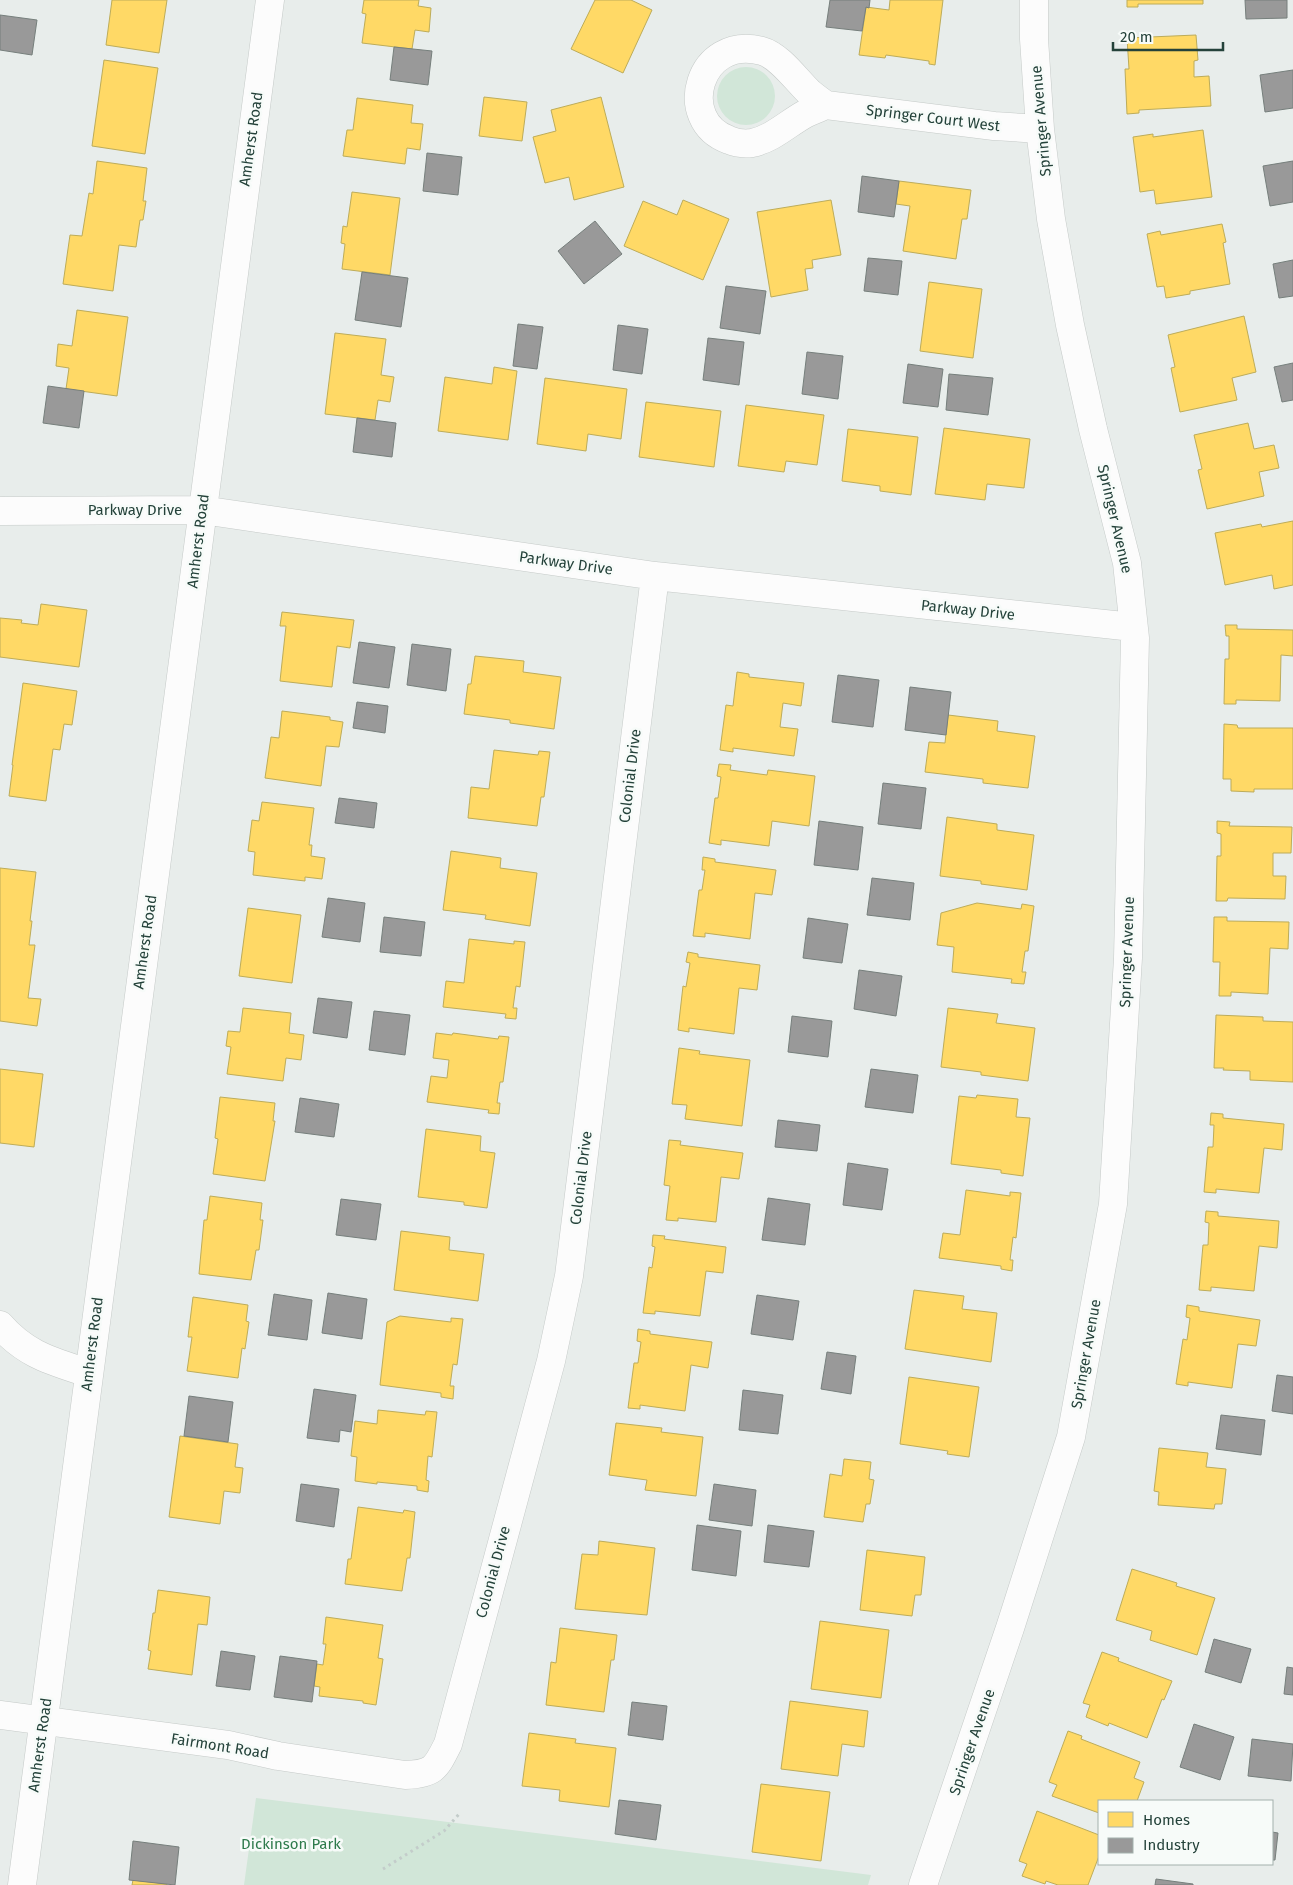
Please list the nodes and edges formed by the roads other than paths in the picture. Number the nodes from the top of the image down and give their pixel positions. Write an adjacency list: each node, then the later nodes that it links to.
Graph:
1 (270, 0): 5 (street, Amherst Road)
2 (1034, 0): 4 (street, Springer Avenue)
3 (826, 105): 4 (street, Springer Court West)
4 (1040, 129): 8 (street, Springer Avenue)
5 (202, 510): 6 (street, Parkway Drive); 7 (street, Parkway Drive); 10 (street, Amherst Road)
6 (0, 511)
7 (655, 576): 8 (street, Parkway Drive); 13 (street, Colonial Drive)
8 (1133, 627): 15 (street, Springer Avenue)
9 (0, 1326): 10 (street)
10 (88, 1373): 12 (street, Amherst Road)
11 (0, 1715): 12 (street, Fairmont Road)
12 (42, 1720): 13 (street, Fairmont Road); 14 (street, Amherst Road)
13 (437, 1765)
14 (22, 1885)
15 (923, 1885)

